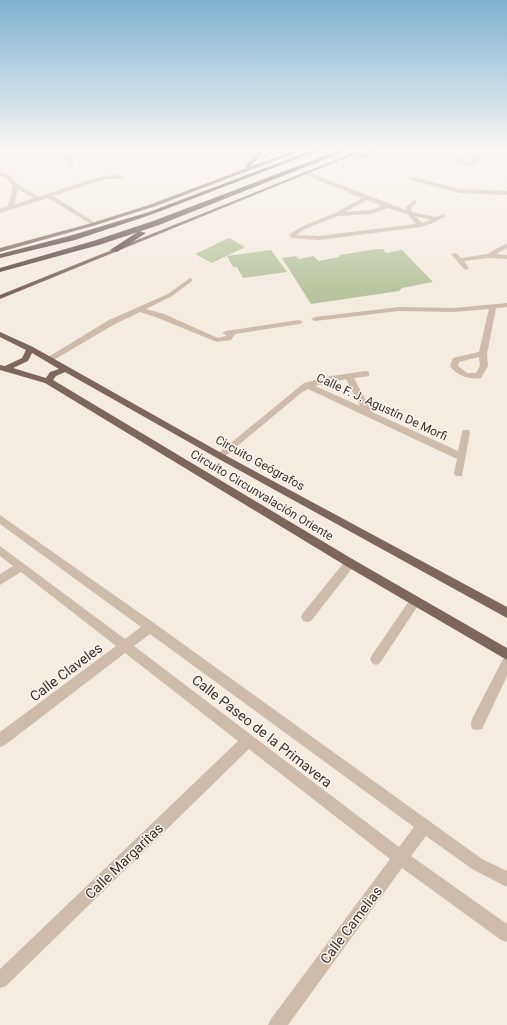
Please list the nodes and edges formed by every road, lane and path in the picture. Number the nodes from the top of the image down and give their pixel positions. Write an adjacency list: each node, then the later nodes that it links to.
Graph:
1 (13, 198): 13 (street)
2 (43, 198): 10 (street)
3 (52, 198): 18 (street)
4 (172, 198): 18 (main road)
5 (191, 198): 24 (highway)
6 (208, 198): 28 (highway)
7 (222, 198): 22 (highway); 30 (highway)
8 (243, 198): 22 (main road)
9 (366, 198): 12 (street); 17 (street)
10 (39, 199): 13 (street)
11 (414, 202): 16 (street)
12 (387, 206): 16 (street); 17 (street)
13 (11, 207): 14 (street); 15 (street)
14 (0, 208)
15 (0, 211)
16 (409, 213): 19 (street); 19 (street)
17 (337, 214): 19 (street)
18 (94, 224): 21 (main road)
19 (421, 225)
20 (507, 245): 25 (street)
21 (0, 250)
22 (114, 250): 32 (main road)
23 (454, 254): 27 (street)
24 (0, 256)
25 (489, 256): 26 (street); 27 (street)
26 (507, 257)
27 (459, 260): 29 (street)
28 (0, 263)
29 (466, 268)
30 (0, 270)
31 (190, 280): 33 (street)
32 (0, 297)
33 (159, 301): 36 (street); 37 (street)
34 (507, 305): 35 (street)
35 (493, 307): 38 (street); 44 (street)
36 (139, 309): 37 (street); 45 (street)
37 (161, 316): 42 (street)
38 (315, 319)
39 (299, 322): 40 (street)
40 (233, 332): 42 (street); 42 (street)
41 (0, 334): 43 (main road, Circuito Geógrafos)
42 (208, 335)
43 (30, 349): 45 (main road, Circuito Geógrafos); 46 (main road)
44 (483, 354): 44 (street)
45 (49, 359): 47 (main road, Circuito Geógrafos)
46 (3, 368): 50 (main road, Circuito Circunvalación Oriente)
47 (65, 369): 50 (main road); 54 (main road, Circuito Geógrafos)
48 (366, 374): 49 (street)
49 (348, 377): 51 (street); 52 (street)
50 (48, 381): 59 (main road, Circuito Circunvalación Oriente)
51 (307, 385): 52 (street, Calle F. J. Agustín De Morfi); 54 (street, Calle F. J. Agustín De Morfi)
52 (368, 413): 55 (street, Calle F. J. Agustín De Morfi)
53 (466, 432): 55 (street, Calle F. J. Agustín De Morfi)
54 (220, 456): 63 (main road, Circuito Geógrafos)
55 (462, 457): 56 (street, Calle F. J. Agustín De Morfi)
56 (459, 474)
57 (0, 519): 65 (street, Calle Paseo de la Primavera)
58 (0, 550): 60 (street, Calle Paseo de la Primavera)
59 (350, 563): 62 (main road, Circuito Circunvalación Oriente); 64 (street)
60 (21, 566): 61 (street); 66 (street, Calle Paseo de la Primavera)
61 (0, 580)
62 (415, 600): 67 (main road, Circuito Circunvalación Oriente); 68 (street)
63 (507, 613)
64 (307, 617)
65 (150, 627): 66 (street, Calle Claveles); 73 (street, Calle Paseo de la Primavera)
66 (125, 646): 71 (street, Calle Claveles); 72 (street, Calle Paseo de la Primavera)
67 (507, 654)
68 (376, 659)
69 (507, 663): 70 (street)
70 (477, 724)
71 (0, 740)
72 (248, 741): 74 (street, Calle Paseo de la Primavera); 77 (street, Calle Margaritas)
73 (424, 826): 74 (street, Calle Camelias); 75 (street, Calle Paseo de la Primavera)
74 (401, 858): 76 (street, Calle Paseo de la Primavera); 78 (street, Calle Camelias)
75 (507, 879)
76 (507, 934)
77 (0, 980)
78 (277, 1025)

